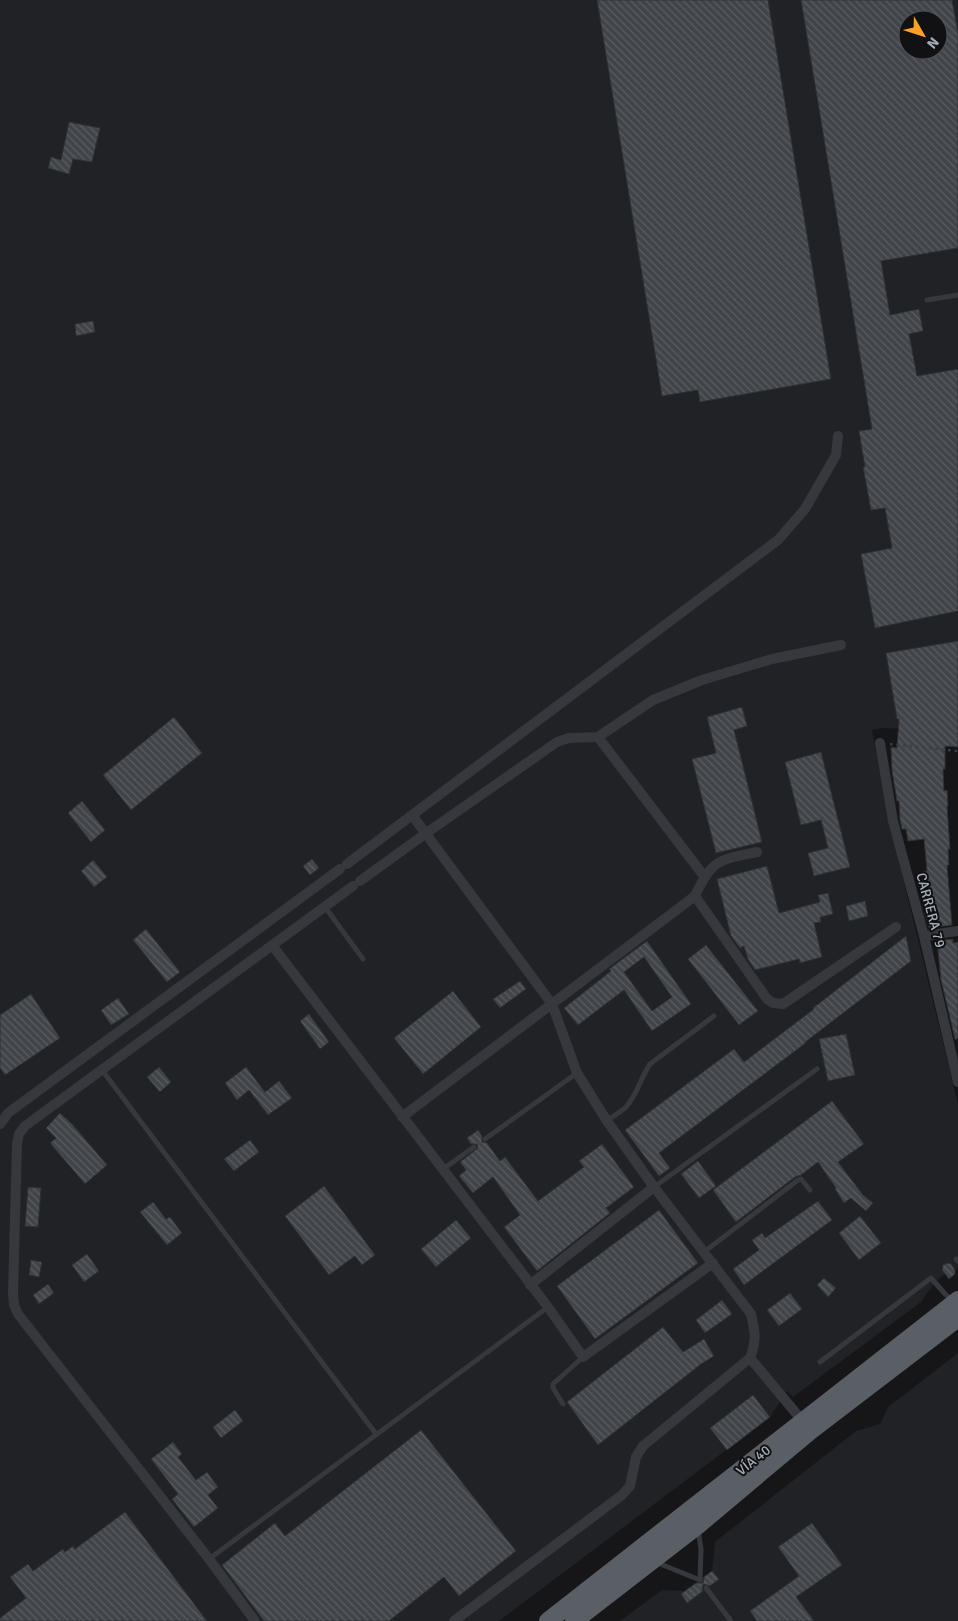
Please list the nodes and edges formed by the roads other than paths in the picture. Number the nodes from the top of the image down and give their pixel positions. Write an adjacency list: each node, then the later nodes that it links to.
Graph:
1 (958, 295): 2 (lane)
2 (926, 300)
3 (838, 436): 7 (street)
4 (841, 645): 5 (street)
5 (598, 738): 8 (street); 10 (street)
6 (880, 744): 15 (street, CARRERA 79)
7 (412, 815): 8 (street); 26 (street)
8 (425, 834): 12 (street); 18 (street)
9 (757, 852): 10 (street)
10 (704, 876): 11 (street)
11 (695, 896): 13 (street); 18 (street)
12 (325, 907): 16 (street); 17 (lane)
13 (896, 927)
14 (958, 931): 15 (street)
15 (924, 936): 23 (street, CARRERA 79)
16 (272, 945): 21 (street); 24 (street)
17 (363, 959)
18 (552, 1004): 22 (street); 24 (street)
19 (714, 1016): 25 (lane)
20 (816, 1069): 30 (lane)
21 (102, 1070): 42 (lane); 45 (street)
22 (577, 1073): 25 (street); 27 (lane)
23 (958, 1082)
24 (402, 1116): 29 (street)
25 (607, 1121): 30 (street)
26 (0, 1124)
27 (485, 1139)
28 (474, 1147): 29 (lane)
29 (443, 1170): 34 (street)
30 (654, 1187): 32 (street); 34 (street)
31 (810, 1190): 32 (lane)
32 (704, 1252): 33 (street)
33 (713, 1263): 37 (street); 38 (street)
34 (530, 1285): 36 (street)
35 (957, 1306): 39 (lane); 41 (highway, VÍA 40)
36 (548, 1307): 37 (street); 42 (lane)
37 (584, 1357): 40 (lane)
38 (750, 1358): 41 (street); 48 (street)
39 (820, 1362)
40 (563, 1404)
41 (806, 1426): 43 (highway, VÍA 40)
42 (376, 1434): 45 (lane)
43 (692, 1519): 44 (highway, VÍA 40); 44 (lane)
44 (647, 1554): 49 (highway, VÍA 40); 50 (highway, VÍA 40)
45 (210, 1559): 47 (street)
46 (706, 1588): 51 (lane)
47 (255, 1621)
48 (454, 1621)
49 (548, 1621)
50 (574, 1621)
51 (731, 1621)

